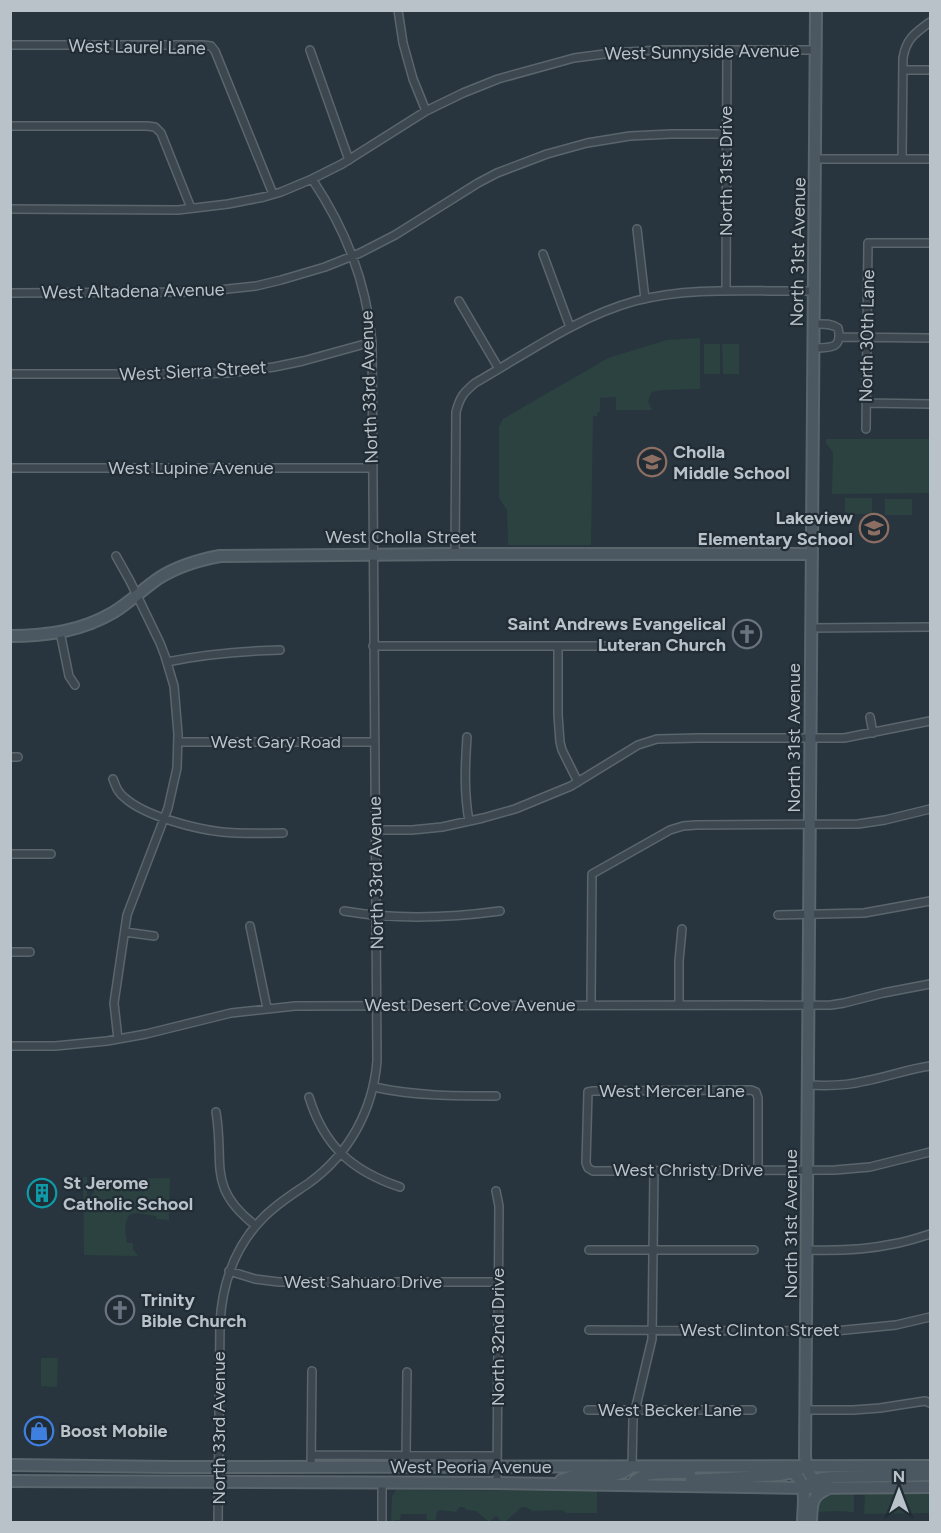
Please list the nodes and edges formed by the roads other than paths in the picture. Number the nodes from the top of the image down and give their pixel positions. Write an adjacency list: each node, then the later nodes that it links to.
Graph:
1 (398, 10): 10 (street)
2 (816, 10): 6 (main road, North 31st Avenue)
3 (930, 22): 8 (street)
4 (10, 45): 18 (street, West Laurel Lane)
5 (727, 50): 6 (street, West Sunnyside Avenue); 10 (street, West Sunnyside Avenue); 12 (street, North 31st Drive)
6 (816, 50): 13 (main road, North 31st Avenue)
7 (310, 51): 16 (street)
8 (903, 70): 9 (street); 14 (street)
9 (930, 70)
10 (426, 111): 16 (street, West Sunnyside Avenue)
11 (10, 126): 19 (street)
12 (726, 134): 24 (street, West Altadena Avenue); 25 (street, North 31st Drive)
13 (815, 159): 14 (street); 26 (main road, North 31st Avenue)
14 (902, 159): 15 (street)
15 (930, 159)
16 (349, 160): 17 (street, West Sunnyside Avenue)
17 (312, 179): 18 (street, West Sunnyside Avenue); 24 (street, North 33rd Avenue)
18 (273, 194): 19 (street, West Sunnyside Avenue)
19 (191, 208): 20 (street, West Sunnyside Avenue)
20 (10, 209)
21 (637, 229): 28 (street)
22 (930, 243): 33 (street, North 30th Lane)
23 (543, 254): 31 (street)
24 (353, 256): 27 (street, West Altadena Avenue); 35 (street, North 33rd Avenue)
25 (726, 291): 26 (street); 28 (street)
26 (813, 291): 30 (main road, North 31st Avenue)
27 (10, 292)
28 (645, 299): 31 (street)
29 (459, 302): 37 (street)
30 (813, 324): 32 (street); 36 (main road, North 31st Avenue)
31 (570, 327): 37 (street)
32 (840, 338): 33 (street); 36 (street)
33 (866, 338): 34 (street); 39 (street, North 30th Lane)
34 (930, 338)
35 (372, 342): 38 (street, West Sierra Street); 43 (street, North 33rd Avenue)
36 (813, 348): 46 (main road, North 31st Avenue)
37 (499, 369): 45 (street)
38 (10, 374)
39 (866, 404): 40 (street); 41 (street, North 30th Lane)
40 (930, 404)
41 (866, 429)
42 (10, 468): 43 (street, West Lupine Avenue)
43 (372, 468): 44 (street, North 33rd Avenue)
44 (372, 554): 45 (main road, West Cholla Street); 48 (main road, West Cholla Street); 53 (street, North 33rd Avenue)
45 (455, 554): 46 (main road, West Cholla Street)
46 (811, 554): 50 (main road, North 31st Avenue)
47 (116, 556): 48 (street)
48 (137, 596): 51 (main road, West Cholla Street); 57 (street)
49 (930, 627): 50 (street)
50 (811, 628): 63 (main road, North 31st Avenue)
51 (60, 633): 52 (main road, West Cholla Street); 58 (street)
52 (10, 636)
53 (373, 646): 54 (street); 65 (street, North 33rd Avenue)
54 (558, 646): 55 (street); 67 (street)
55 (640, 646)
56 (280, 650): 57 (street)
57 (167, 662): 64 (street)
58 (75, 685)
59 (870, 717): 61 (street)
60 (930, 721): 61 (street)
61 (873, 733): 63 (street)
62 (467, 737): 70 (street)
63 (811, 738): 67 (street); 71 (main road, North 31st Avenue)
64 (178, 742): 65 (street, West Gary Road); 69 (street)
65 (374, 742): 72 (street, North 33rd Avenue)
66 (112, 779): 69 (street)
67 (578, 782): 70 (street)
68 (930, 809): 71 (street)
69 (165, 818): 73 (street); 84 (street)
70 (469, 821): 72 (street)
71 (810, 825): 80 (main road, North 31st Avenue); 90 (street)
72 (375, 830): 81 (street, North 33rd Avenue)
73 (283, 833)
74 (10, 854): 75 (street)
75 (51, 854)
76 (930, 901): 80 (street)
77 (344, 911): 81 (street)
78 (500, 911): 81 (street)
79 (778, 915): 80 (street)
80 (809, 915): 92 (main road, North 31st Avenue)
81 (376, 916): 89 (street, North 33rd Avenue)
82 (250, 926): 93 (street)
83 (682, 929): 91 (street)
84 (124, 932): 85 (street); 94 (street)
85 (154, 936)
86 (10, 952): 87 (street)
87 (30, 952)
88 (930, 984): 92 (street, West Desert Cove Avenue)
89 (377, 1005): 90 (street, West Desert Cove Avenue); 93 (street, West Desert Cove Avenue); 98 (street, North 33rd Avenue)
90 (591, 1005): 91 (street, West Desert Cove Avenue)
91 (679, 1005): 92 (street, West Desert Cove Avenue)
92 (809, 1005): 97 (main road, North 31st Avenue)
93 (267, 1008): 94 (street, West Desert Cove Avenue)
94 (118, 1039): 95 (street, West Desert Cove Avenue)
95 (10, 1046)
96 (930, 1066): 97 (street)
97 (808, 1085): 107 (main road, North 31st Avenue)
98 (374, 1087): 99 (street); 103 (street, North 33rd Avenue)
99 (496, 1096)
100 (309, 1097): 103 (street)
101 (216, 1112): 110 (street)
102 (930, 1152): 107 (street, West Christy Drive)
103 (340, 1154): 108 (street); 110 (street, North 33rd Avenue)
104 (588, 1168): 105 (street, West Christy Drive); 106 (street, West Mercer Lane)
105 (654, 1170): 106 (street, West Christy Drive); 113 (street)
106 (758, 1170): 107 (street, West Christy Drive)
107 (808, 1170): 115 (main road, North 31st Avenue)
108 (400, 1187)
109 (496, 1191): 117 (street, North 32nd Drive)
110 (256, 1226): 116 (street, North 33rd Avenue)
111 (930, 1234): 115 (street)
112 (589, 1250): 113 (street)
113 (653, 1250): 114 (street); 120 (street)
114 (754, 1250)
115 (807, 1250): 121 (main road, North 31st Avenue)
116 (229, 1271): 117 (street, West Sahuaro Drive); 133 (street, North 33rd Avenue)
117 (499, 1282): 131 (street, North 32nd Drive)
118 (930, 1317): 121 (street, West Clinton Street)
119 (589, 1330): 120 (street, West Clinton Street)
120 (652, 1330): 121 (street, West Clinton Street); 126 (street)
121 (807, 1331): 128 (main road, North 31st Avenue)
122 (312, 1371): 130 (street)
123 (407, 1371): 129 (street)
124 (930, 1403): 128 (street)
125 (588, 1410): 126 (street, West Becker Lane)
126 (634, 1410): 127 (street, West Becker Lane); 135 (street)
127 (752, 1410)
128 (806, 1410): 138 (main road, North 31st Avenue)
129 (406, 1455): 130 (street, West Peoria Avenue); 131 (street, West Peoria Avenue)
130 (311, 1461): 133 (main road, West Peoria Avenue); 134 (main road, West Peoria Avenue)
131 (497, 1461): 134 (main road, West Peoria Avenue); 135 (main road, West Peoria Avenue); 146 (street, North 32nd Drive)
132 (10, 1465): 133 (main road, West Peoria Avenue)
133 (218, 1466): 144 (street, North 33rd Avenue)
134 (382, 1466): 145 (main road)
135 (632, 1466): 136 (main road, West Peoria Avenue); 147 (main road)
136 (707, 1466): 137 (main road, West Peoria Avenue); 148 (main road)
137 (762, 1466): 138 (main road, West Peoria Avenue); 140 (main road)
138 (806, 1466): 139 (main road, West Peoria Avenue); 140 (main road); 142 (main road)
139 (930, 1466)
140 (793, 1472): 149 (main road); 152 (main road)
141 (930, 1475): 142 (main road)
142 (815, 1480): 150 (main road); 152 (main road)
143 (10, 1481): 144 (main road, West Peoria Avenue)
144 (218, 1483): 145 (main road, West Peoria Avenue); 153 (street, North 33rd Avenue)
145 (382, 1483): 146 (main road, West Peoria Avenue); 154 (street)
146 (497, 1483): 147 (main road, West Peoria Avenue)
147 (546, 1484): 148 (main road, West Peoria Avenue)
148 (631, 1485): 149 (main road, West Peoria Avenue)
149 (670, 1485): 152 (main road, West Peoria Avenue)
150 (830, 1487): 151 (main road, West Peoria Avenue); 152 (main road, West Peoria Avenue); 156 (main road)
151 (930, 1487)
152 (804, 1488): 155 (main road)
153 (218, 1522)
154 (381, 1522)
155 (803, 1522)
156 (811, 1522)

